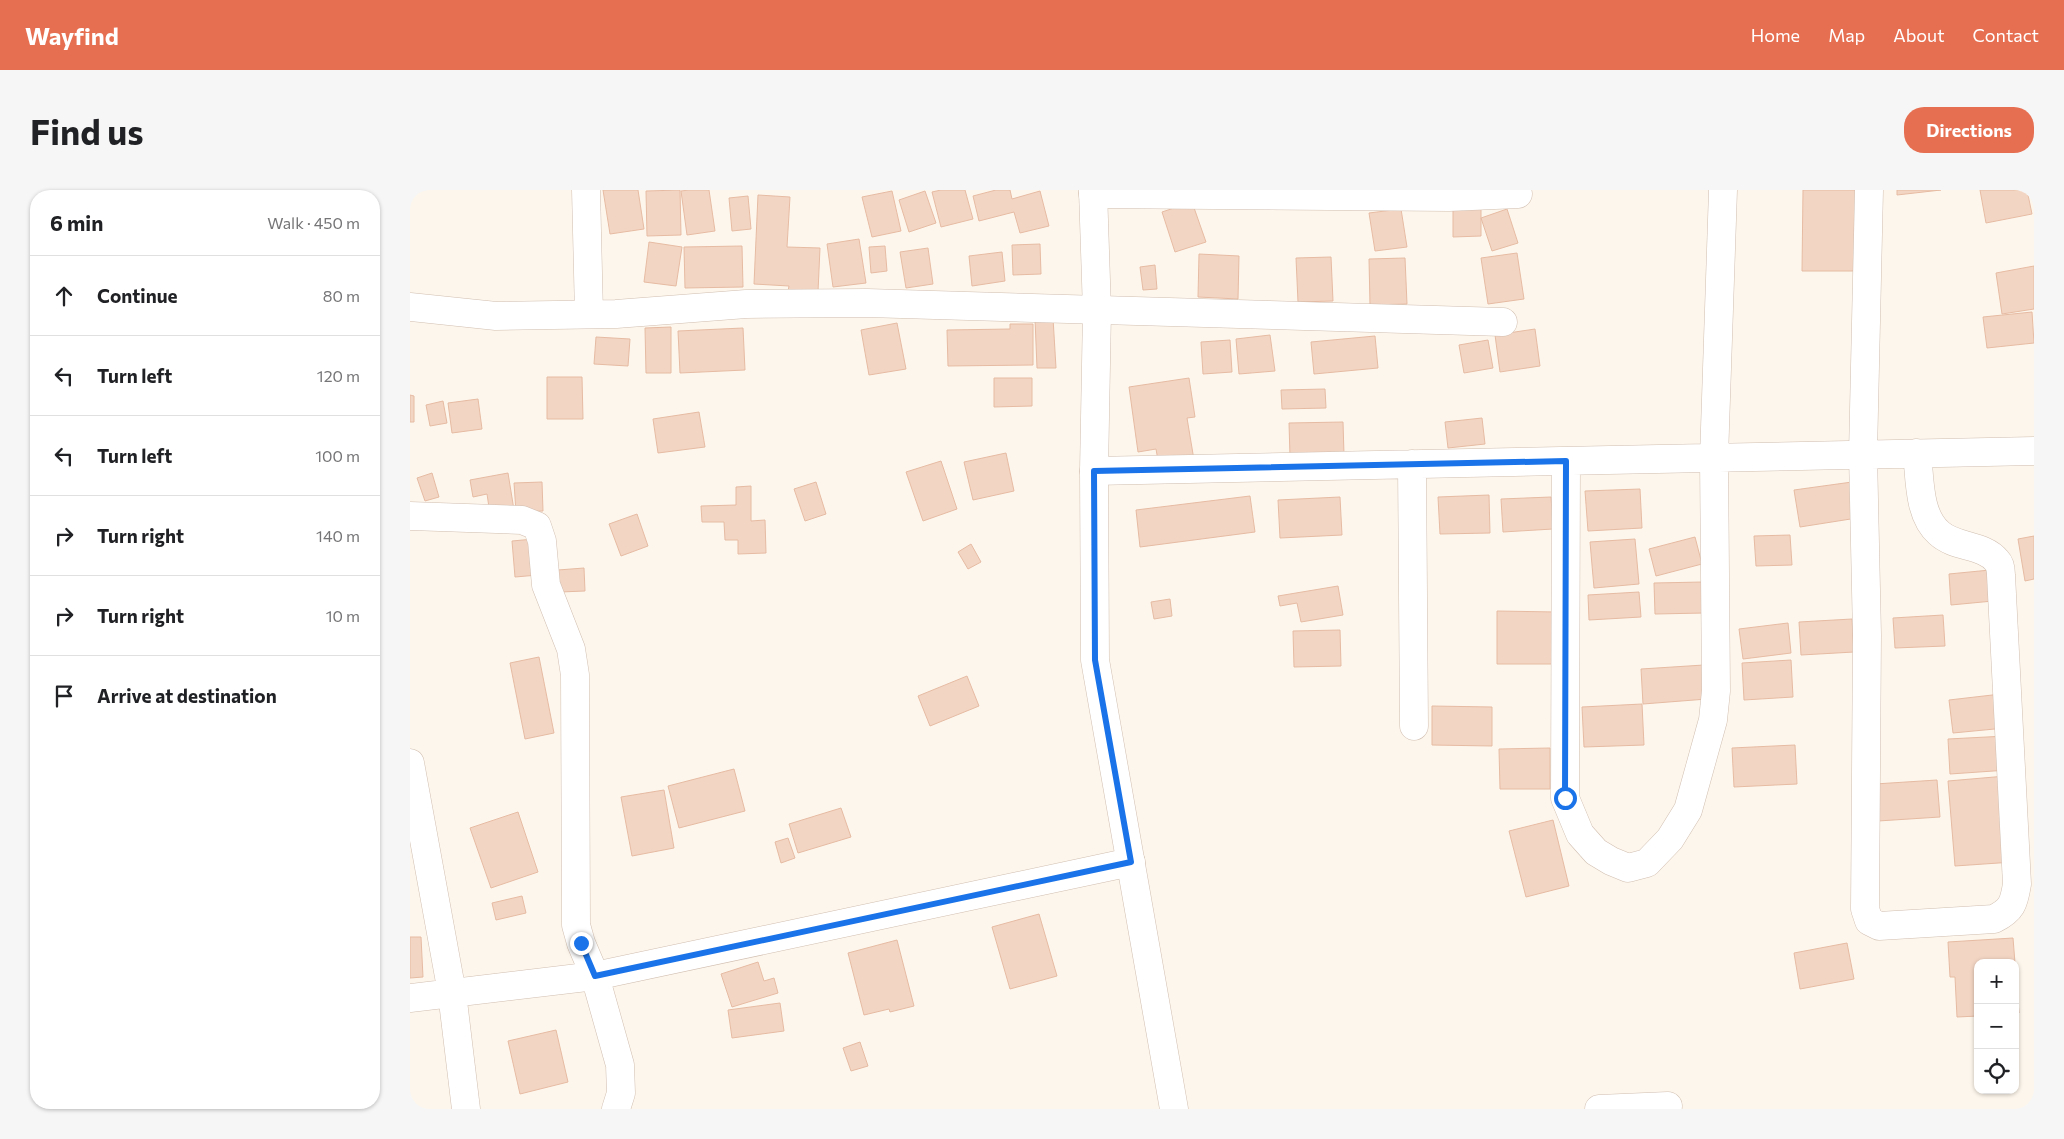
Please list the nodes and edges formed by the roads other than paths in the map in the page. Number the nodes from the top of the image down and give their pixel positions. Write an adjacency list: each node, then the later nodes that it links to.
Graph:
1 (586, 190): 10 (street)
2 (1723, 190): 15 (street)
3 (1869, 190): 14 (street)
4 (1093, 192): 5 (street); 9 (street)
5 (1314, 193): 6 (street)
6 (1448, 193): 7 (street)
7 (1518, 194)
8 (410, 307): 10 (street)
9 (1097, 311): 10 (street); 11 (street); 18 (street)
10 (589, 314)
11 (1504, 322)
12 (2034, 450): 13 (street)
13 (1917, 453): 14 (street); 14 (street)
14 (1862, 454): 15 (street)
15 (1714, 458): 16 (street); 16 (street)
16 (1566, 461): 17 (street)
17 (1412, 464): 18 (street); 20 (street)
18 (1094, 471): 22 (street)
19 (410, 516): 23 (street)
20 (1414, 726)
21 (410, 763): 24 (street)
22 (1131, 862): 23 (street); 29 (street)
23 (595, 976): 24 (street); 28 (street)
24 (452, 993): 25 (street); 27 (street)
25 (410, 998)
26 (1668, 1106): 30 (street)
27 (466, 1109)
28 (616, 1109)
29 (1174, 1109)
30 (1599, 1109)

